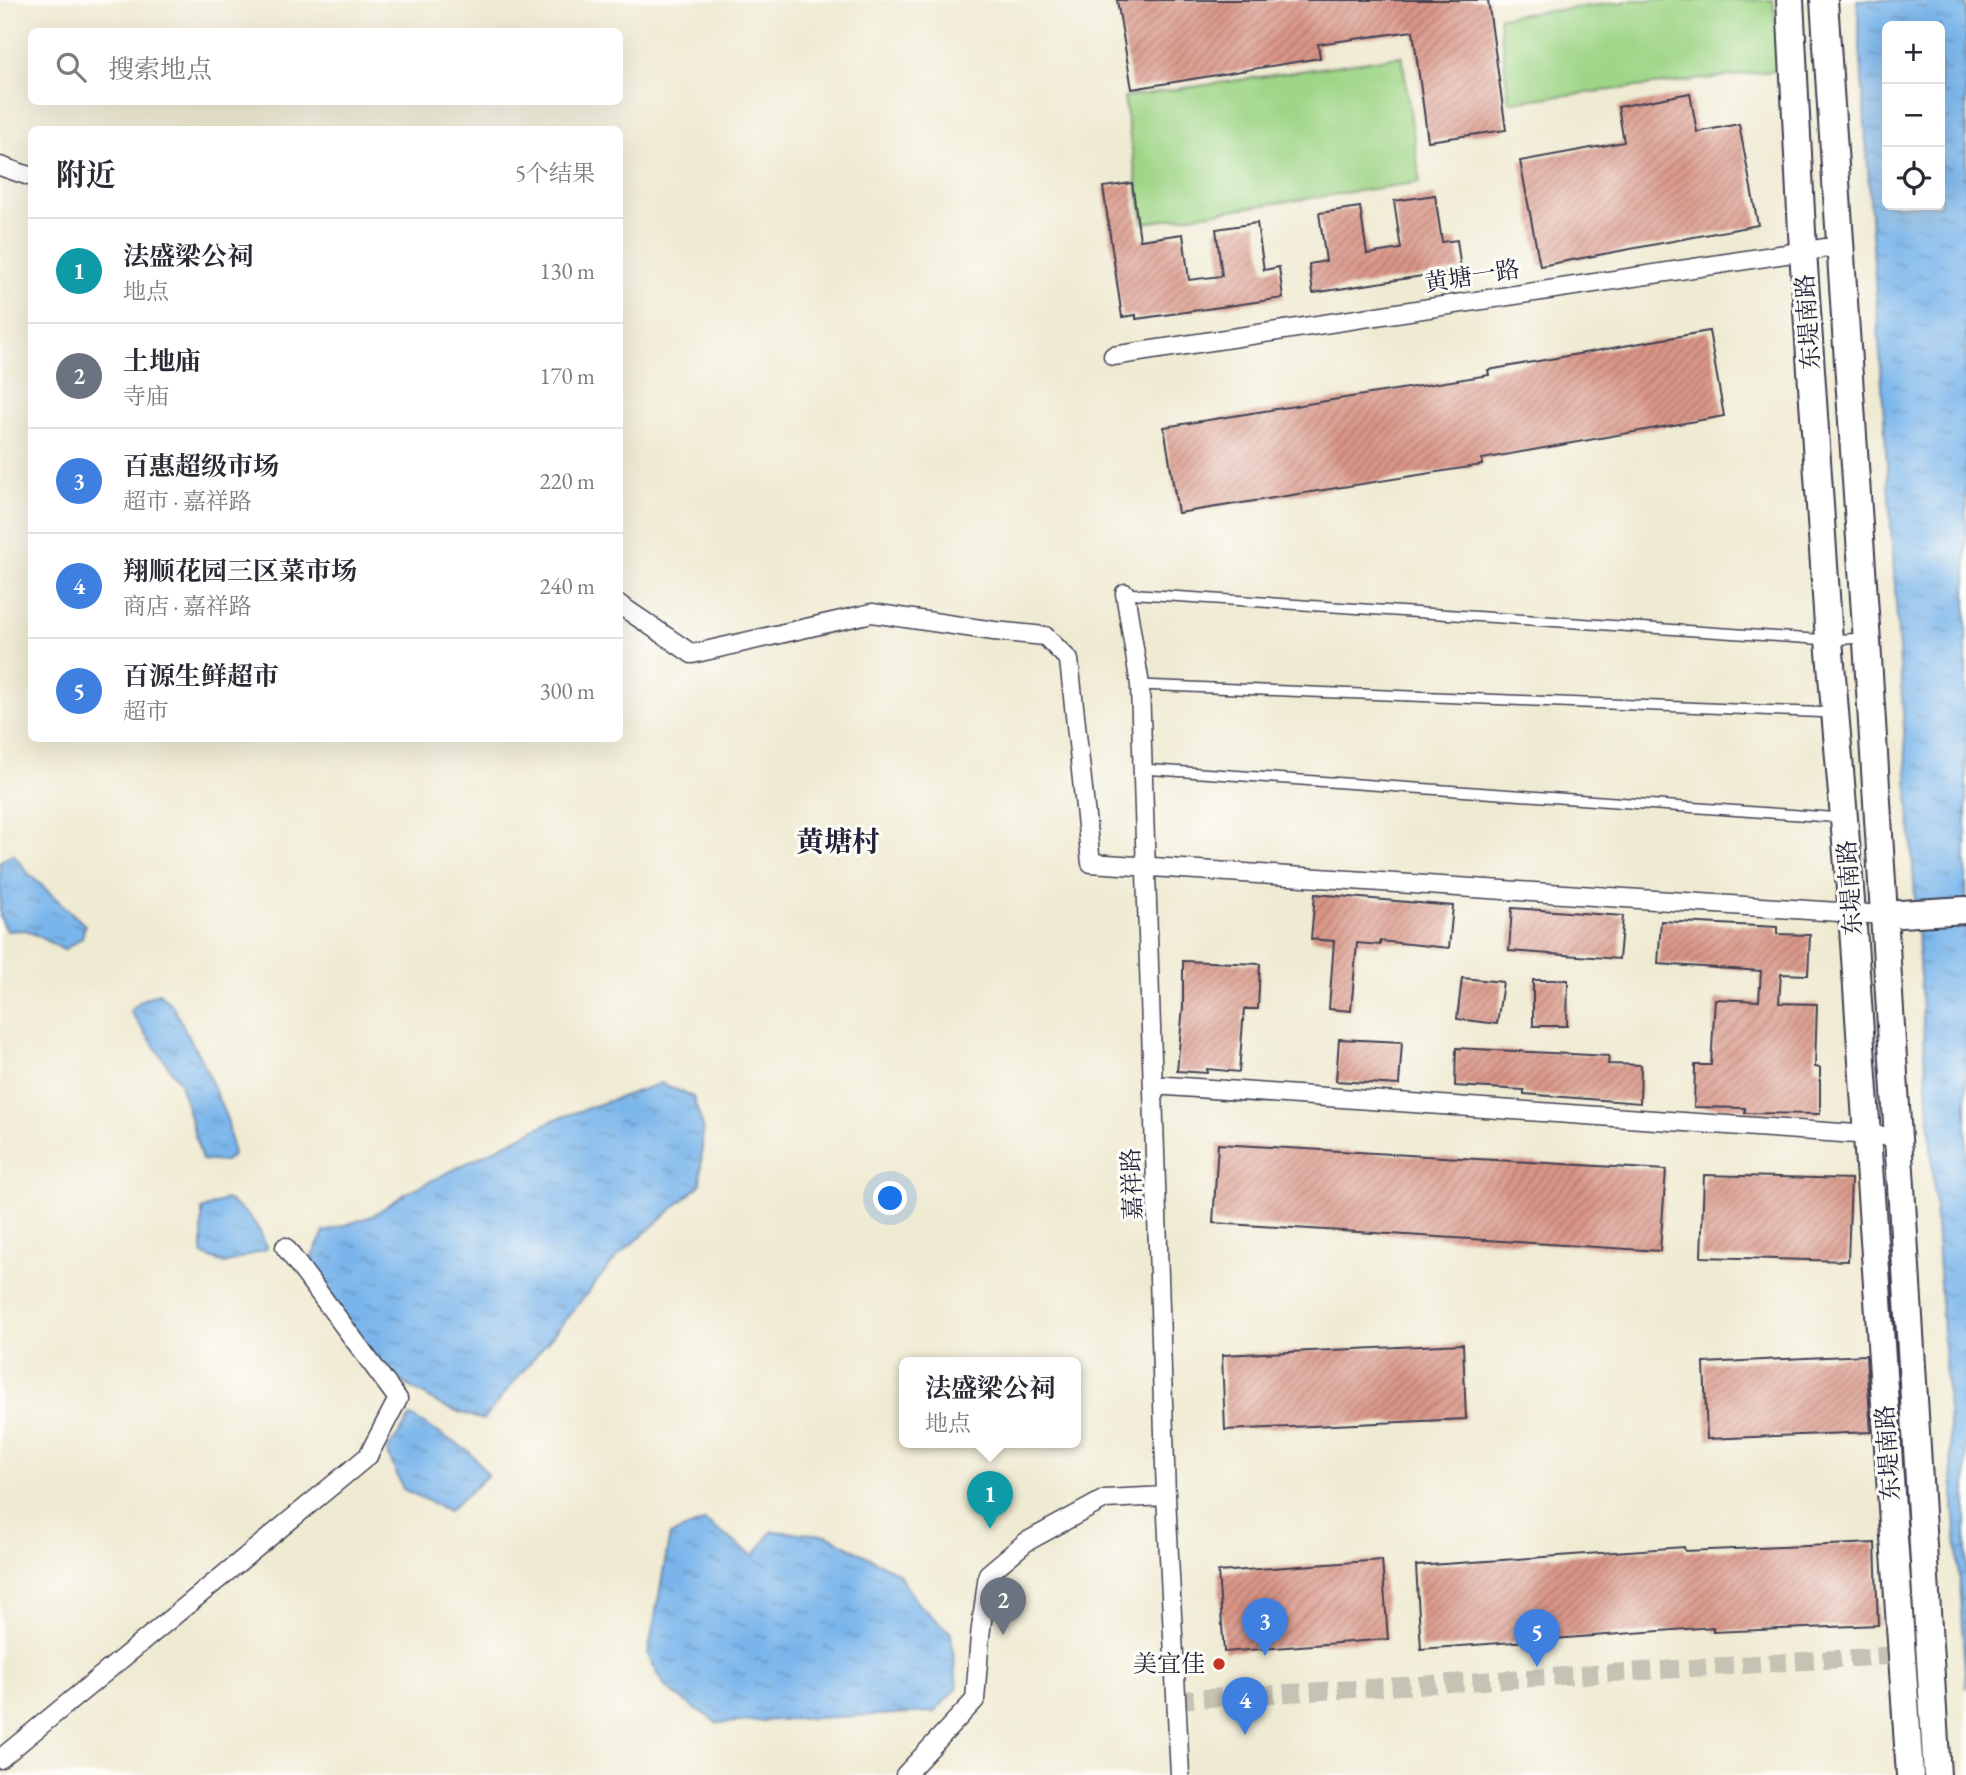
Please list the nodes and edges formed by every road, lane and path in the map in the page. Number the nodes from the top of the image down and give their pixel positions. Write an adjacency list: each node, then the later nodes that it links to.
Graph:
1 (1790, 0): 6 (main road, 东堤南路)
2 (1824, 0): 5 (main road, 东堤南路)
3 (0, 166): 4 (street)
4 (28, 176)
5 (1839, 246): 6 (street, 黄塘一路); 10 (main road, 东堤南路)
6 (1803, 251): 7 (street, 黄塘一路); 11 (main road, 东堤南路)
7 (1113, 356)
8 (1125, 593): 11 (lane); 12 (street, 嘉祥路)
9 (623, 607): 16 (street)
10 (1867, 638): 11 (lane); 19 (main road, 东堤南路)
11 (1829, 640): 13 (main road, 东堤南路)
12 (1140, 685): 13 (lane); 14 (street, 嘉祥路)
13 (1835, 713): 15 (main road, 东堤南路)
14 (1143, 769): 15 (lane); 16 (street, 嘉祥路)
15 (1844, 818): 18 (main road, 东堤南路)
16 (1147, 868): 18 (street); 20 (street, 嘉祥路)
17 (1966, 910): 19 (main road)
18 (1852, 913): 19 (street); 21 (main road, 东堤南路)
19 (1884, 915): 22 (main road, 东堤南路)
20 (1153, 1085): 21 (street); 24 (street, 嘉祥路)
21 (1866, 1135): 22 (street); 28 (main road, 东堤南路)
22 (1899, 1137): 29 (main road, 东堤南路)
23 (285, 1247): 25 (street)
24 (1166, 1496): 26 (street); 27 (street, 嘉祥路)
25 (0, 1759)
26 (905, 1775)
27 (1180, 1775)
28 (1910, 1775)
29 (1937, 1775)

